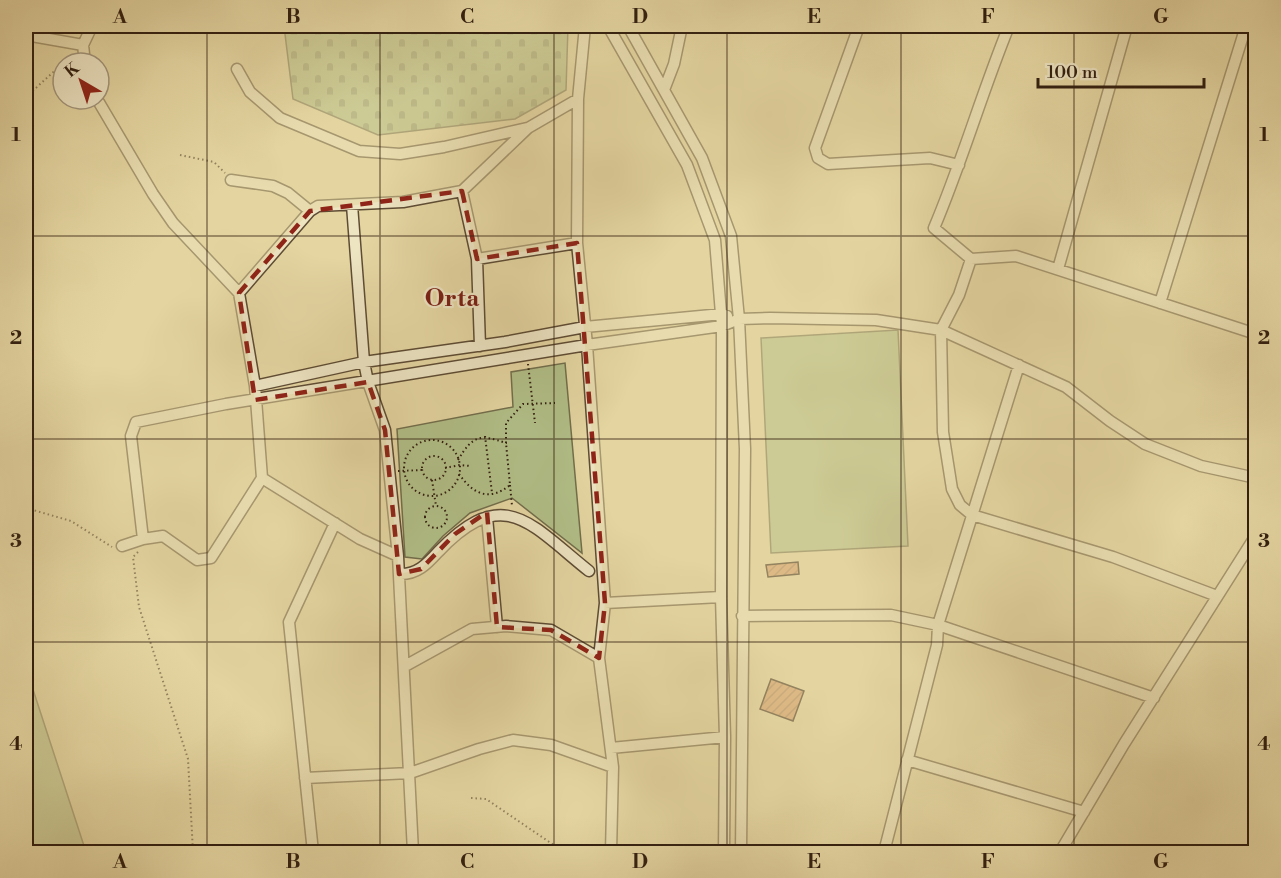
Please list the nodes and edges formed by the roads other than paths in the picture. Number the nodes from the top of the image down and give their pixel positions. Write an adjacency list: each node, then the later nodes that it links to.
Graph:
1 (92, 26): 11 (street)
2 (585, 26): 15 (street)
3 (608, 26): 29 (street)
4 (627, 26): 14 (street)
5 (682, 26): 14 (street)
6 (859, 26): 18 (street)
7 (1009, 26): 18 (street)
8 (1127, 26): 26 (street)
9 (1246, 26): 28 (street)
10 (26, 35): 11 (street)
11 (83, 45): 12 (street)
12 (84, 51)
13 (237, 69): 17 (street)
14 (664, 90): 30 (street)
15 (578, 99): 17 (street); 23 (street)
16 (104, 111): 27 (street)
17 (528, 128): 20 (street)
18 (959, 165): 25 (street)
19 (231, 180): 22 (street)
20 (462, 191): 21 (street); 24 (street)
21 (352, 205): 22 (street); 37 (street)
22 (310, 211): 27 (street)
23 (577, 243): 24 (street); 32 (street)
24 (477, 259): 36 (street)
25 (971, 259): 26 (street); 33 (street)
26 (1058, 269): 28 (street)
27 (239, 293): 40 (street)
28 (1160, 303): 34 (street)
29 (722, 314): 30 (street); 31 (street); 32 (street)
30 (739, 320): 31 (street); 33 (street); 56 (street)
31 (722, 326): 35 (street); 54 (street)
32 (585, 327): 35 (street); 36 (street)
33 (941, 330): 38 (street); 44 (street)
34 (1256, 334)
35 (587, 345): 39 (street); 55 (street)
36 (480, 346): 37 (street)
37 (364, 362): 39 (street); 40 (street)
38 (1019, 365): 43 (street); 44 (street)
39 (368, 382): 41 (street); 50 (street)
40 (255, 386): 41 (street)
41 (255, 400): 42 (street); 47 (street)
42 (262, 478): 46 (street); 47 (street)
43 (1256, 478)
44 (972, 515): 53 (street); 57 (street)
45 (487, 517): 51 (street); 52 (street); 58 (street)
46 (335, 523): 50 (street); 67 (street)
47 (143, 539): 49 (street)
48 (1255, 539): 53 (street)
49 (122, 546)
50 (398, 556): 52 (street)
51 (589, 571)
52 (399, 574): 60 (street)
53 (1217, 596): 61 (street)
54 (721, 597): 55 (street); 62 (street)
55 (605, 603): 59 (street)
56 (742, 616): 57 (street); 73 (street)
57 (938, 626): 61 (street); 64 (street)
58 (497, 627): 59 (street); 60 (street)
59 (599, 658): 63 (street)
60 (405, 666): 66 (street)
61 (1154, 698): 68 (street)
62 (725, 737): 63 (street); 72 (street)
63 (611, 748): 65 (street)
64 (907, 760): 68 (street); 74 (street)
65 (613, 767): 66 (street); 71 (street)
66 (410, 773): 67 (street); 70 (street)
67 (305, 778): 69 (street)
68 (1084, 812): 75 (street)
69 (312, 852)
70 (413, 852)
71 (611, 852)
72 (724, 852)
73 (741, 852)
74 (884, 852)
75 (1060, 852)

